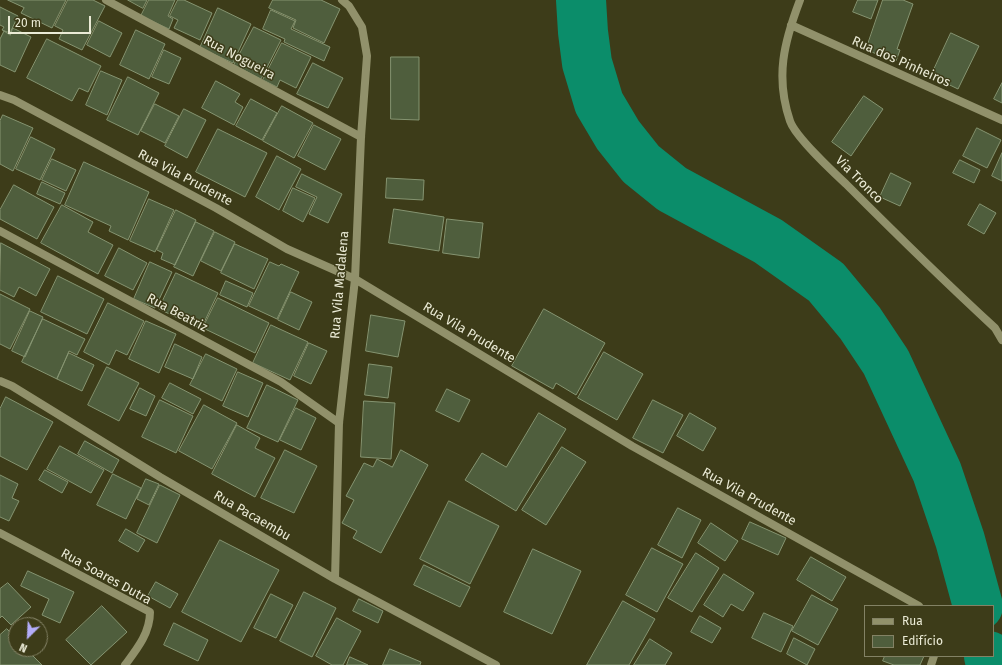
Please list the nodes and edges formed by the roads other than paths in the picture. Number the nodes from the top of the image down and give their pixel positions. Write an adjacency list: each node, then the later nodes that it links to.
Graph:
1 (106, 0): 7 (street, Rua Nogueira)
2 (342, 0): 7 (street, Rua Vila Madalena)
3 (800, 0): 4 (street, Via Tronco)
4 (791, 25): 6 (street, Rua dos Pinheiros); 10 (street, Via Tronco)
5 (0, 95): 9 (street, Rua Vila Prudente)
6 (1002, 120)
7 (361, 137): 9 (street, Rua Vila Madalena)
8 (0, 231): 12 (street, Rua Beatriz)
9 (355, 278): 12 (street, Rua Vila Madalena); 15 (street, Rua Vila Prudente)
10 (1002, 340)
11 (0, 381): 14 (street, Rua Pacaembu)
12 (339, 423): 14 (street, Rua Vila Madalena)
13 (0, 533): 16 (street, Rua Soares Dutra)
14 (335, 579): 17 (street, Rua Pacaembu)
15 (917, 605)
16 (125, 665)
17 (496, 665)

